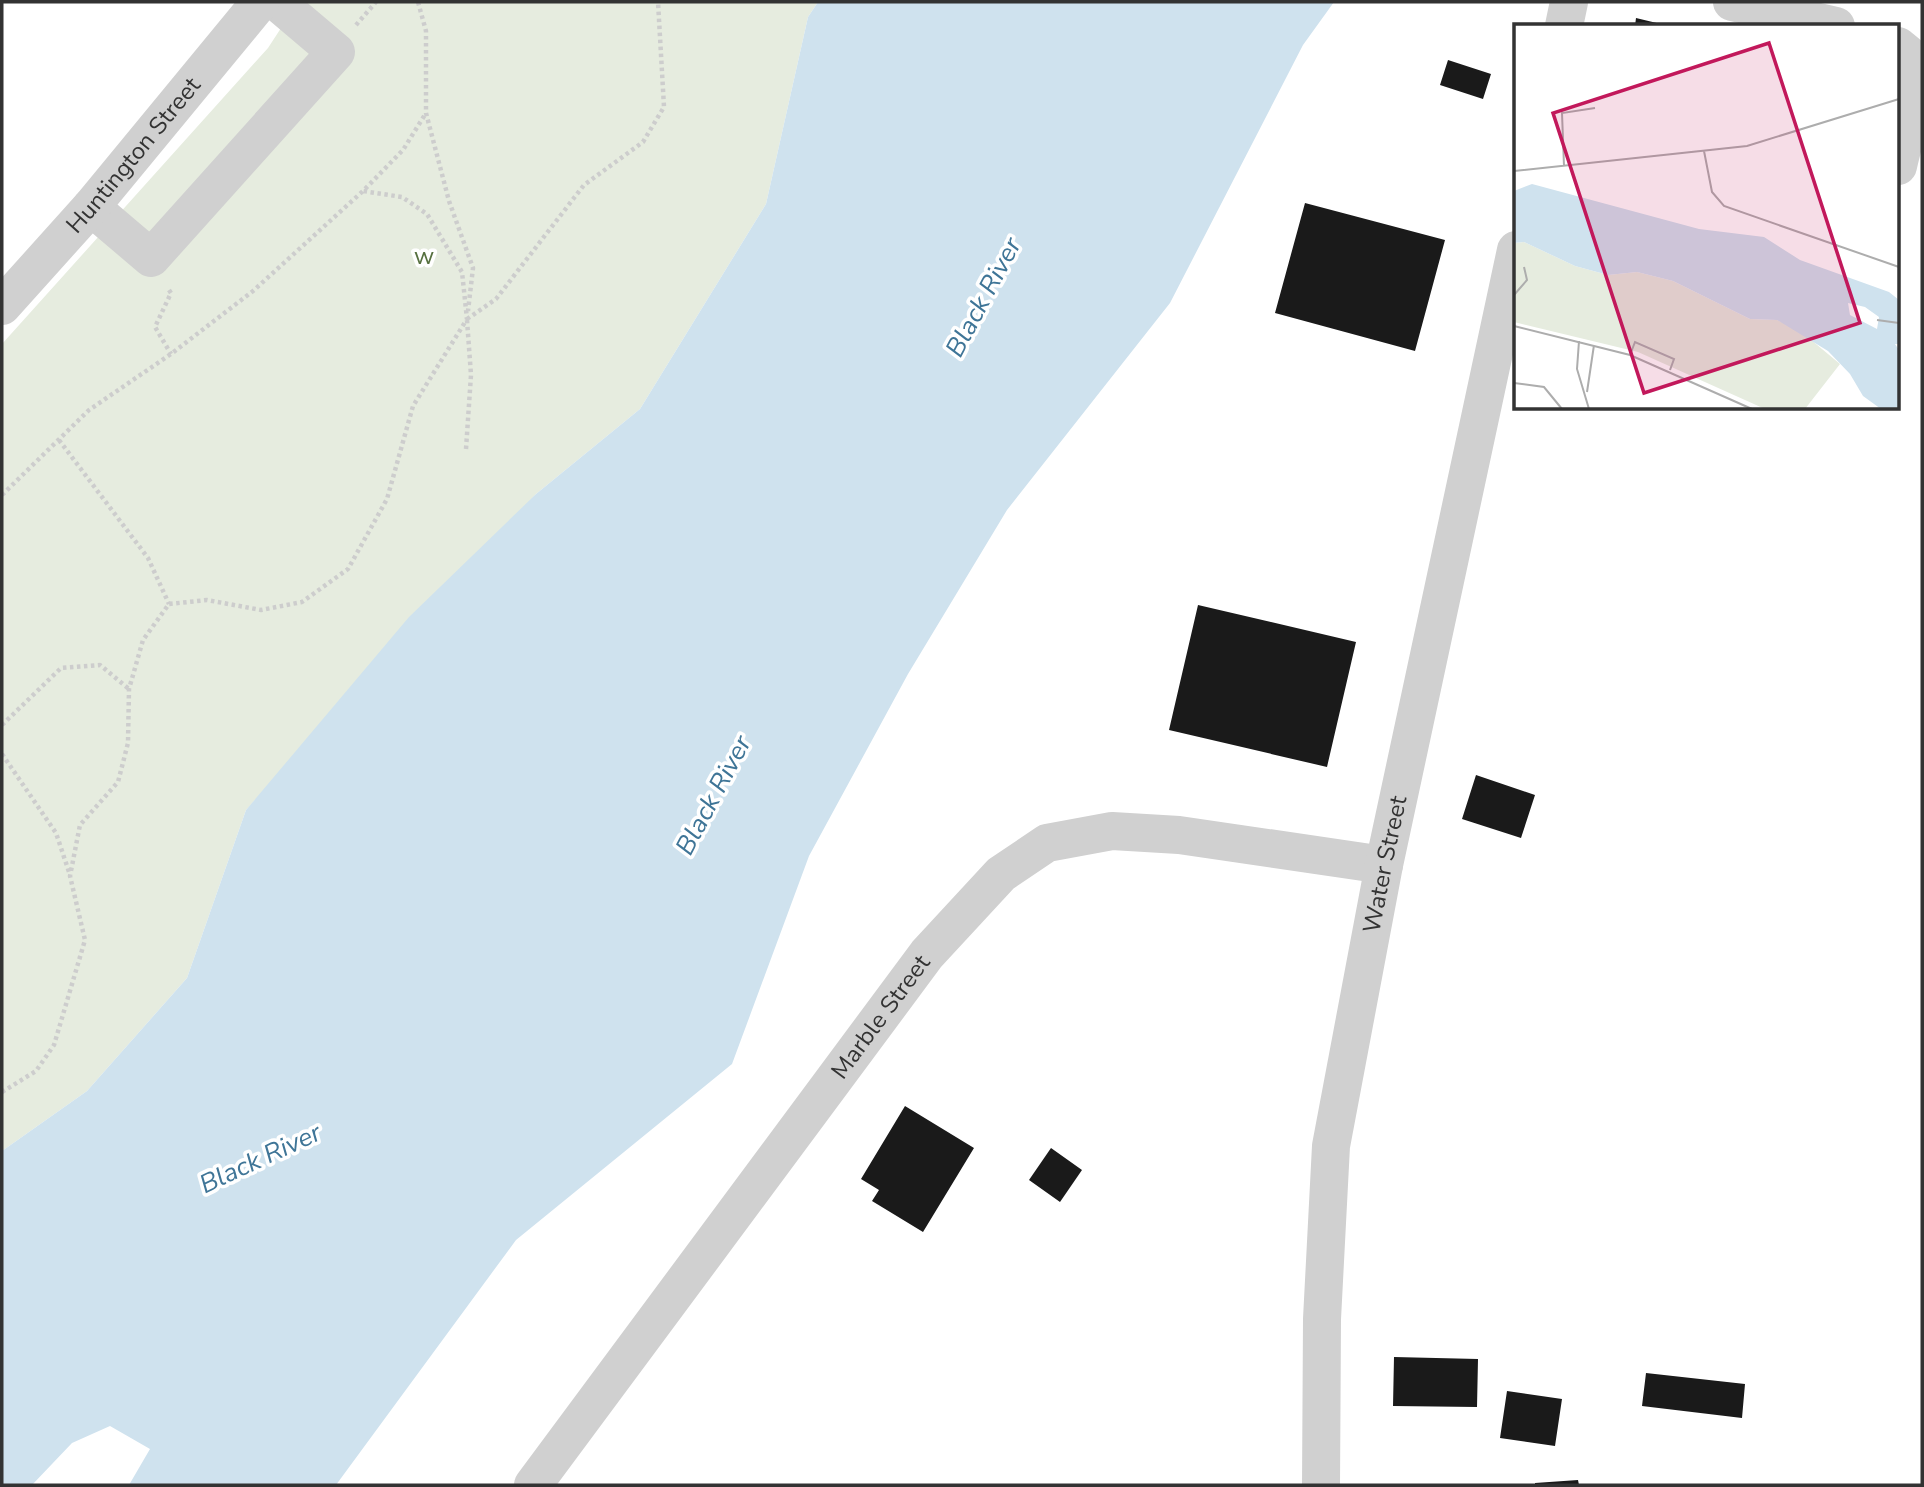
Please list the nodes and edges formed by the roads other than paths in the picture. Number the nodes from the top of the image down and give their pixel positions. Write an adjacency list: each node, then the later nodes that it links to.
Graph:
1 (260, 2): 9 (street, Huntington Street)
2 (277, 2): 9 (street)
3 (1569, 2): 5 (street)
4 (1732, 2): 6 (street)
5 (1564, 24)
6 (1827, 24)
7 (1907, 56): 8 (street)
8 (1899, 161)
9 (91, 207): 11 (street, Huntington Street)
10 (1514, 259): 12 (street, Water Street)
11 (2, 306)
12 (1384, 865): 13 (street, Marble Street); 14 (street, Water Street)
13 (533, 1485)
14 (1321, 1485)

